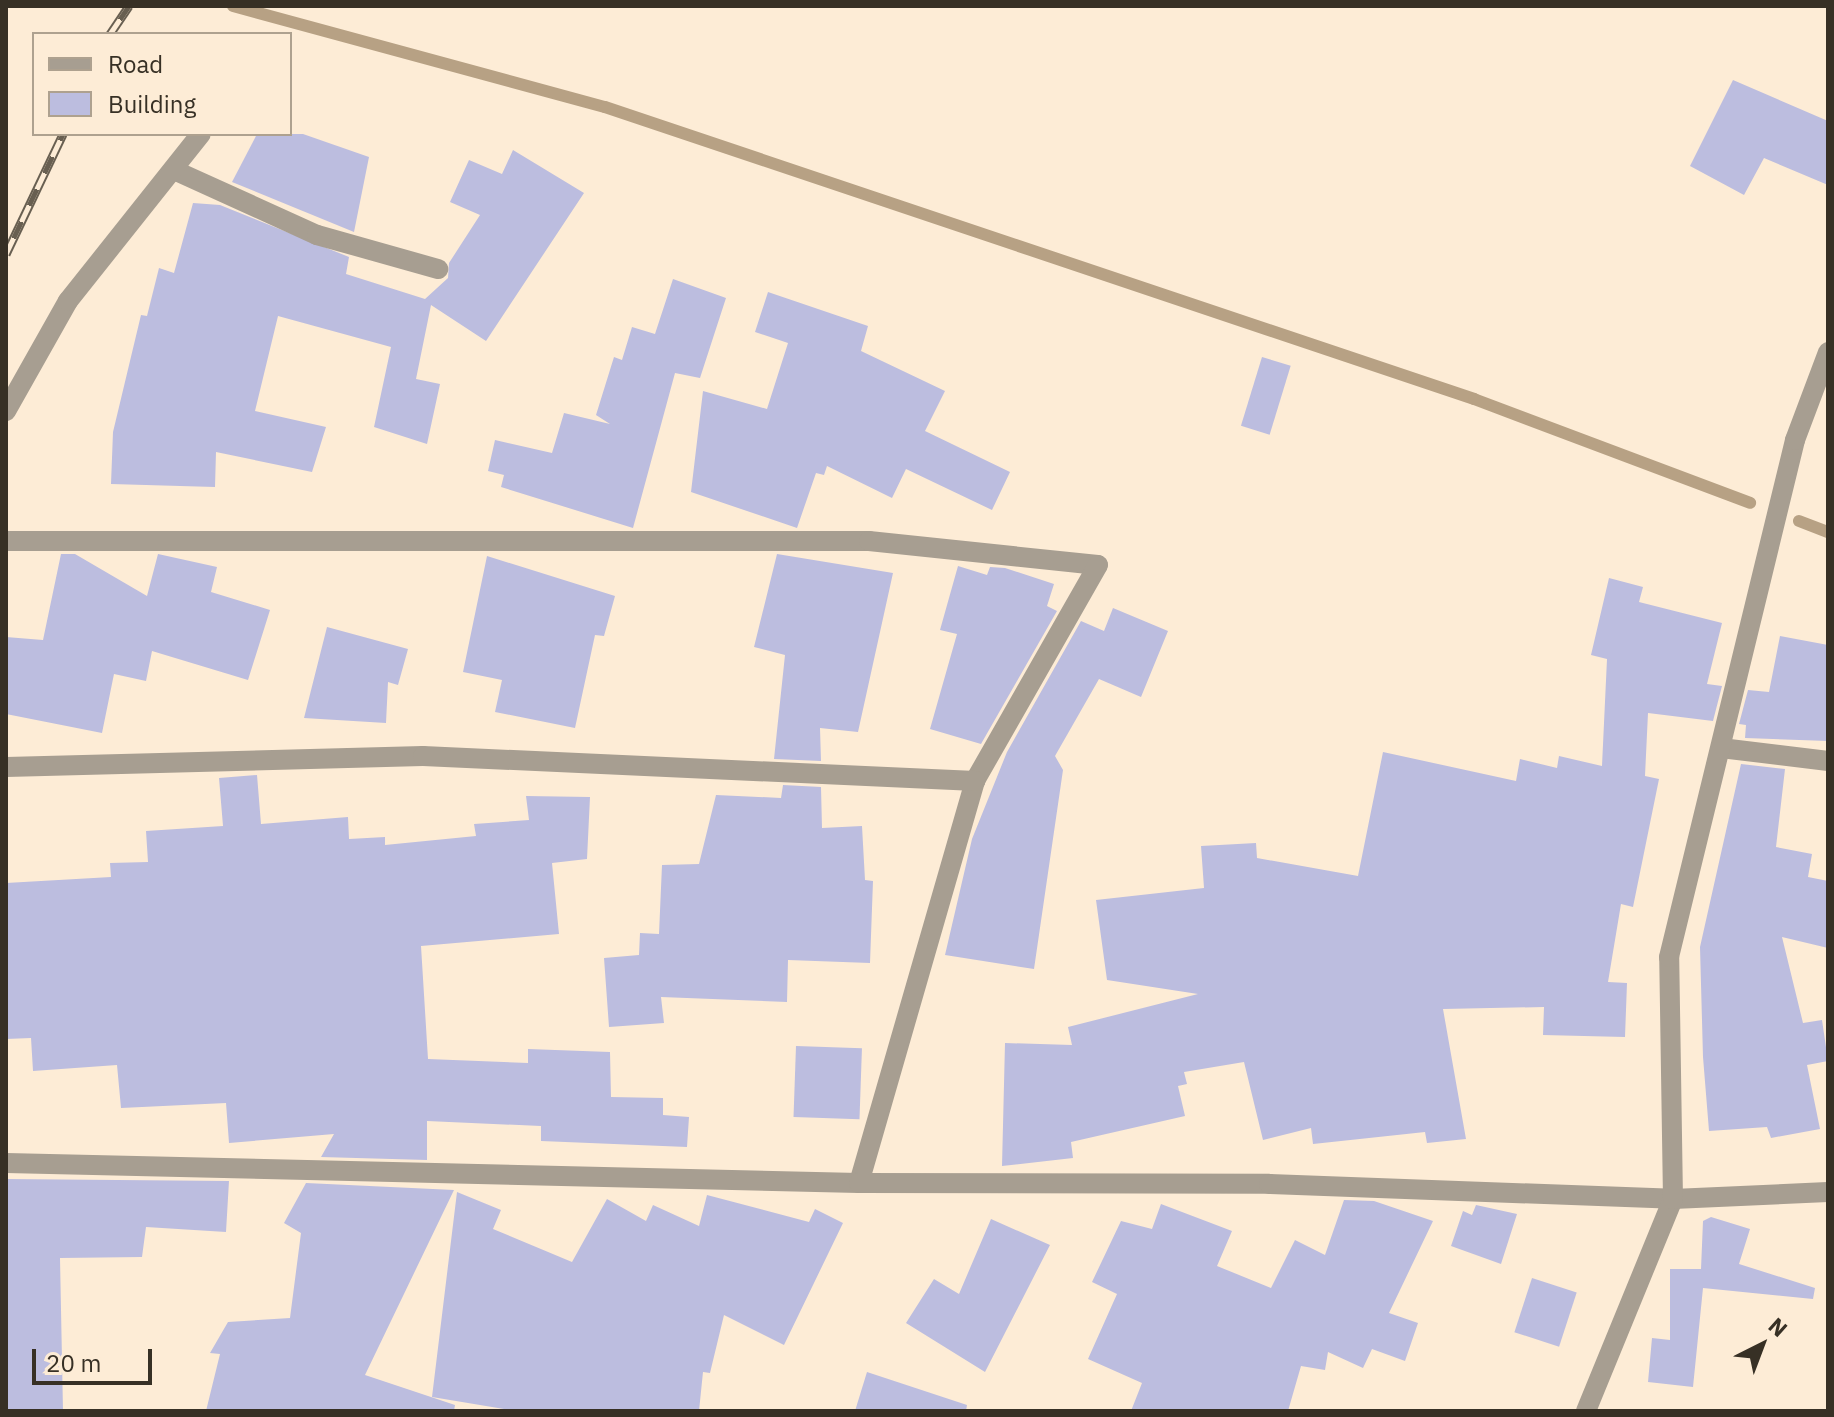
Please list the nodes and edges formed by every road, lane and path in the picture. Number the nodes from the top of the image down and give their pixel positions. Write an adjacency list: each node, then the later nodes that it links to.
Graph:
1 (200, 136): 2 (street)
2 (176, 171): 3 (street); 5 (street)
3 (438, 269)
4 (1828, 352): 7 (street)
5 (6, 411)
6 (6, 541): 10 (street)
7 (1721, 748): 8 (street); 14 (street)
8 (1828, 761)
9 (6, 767): 10 (street)
10 (975, 781): 12 (street)
11 (6, 1163): 12 (street)
12 (859, 1183): 14 (street)
13 (1828, 1192): 14 (street)
14 (1673, 1199): 15 (street)
15 (1586, 1411)

